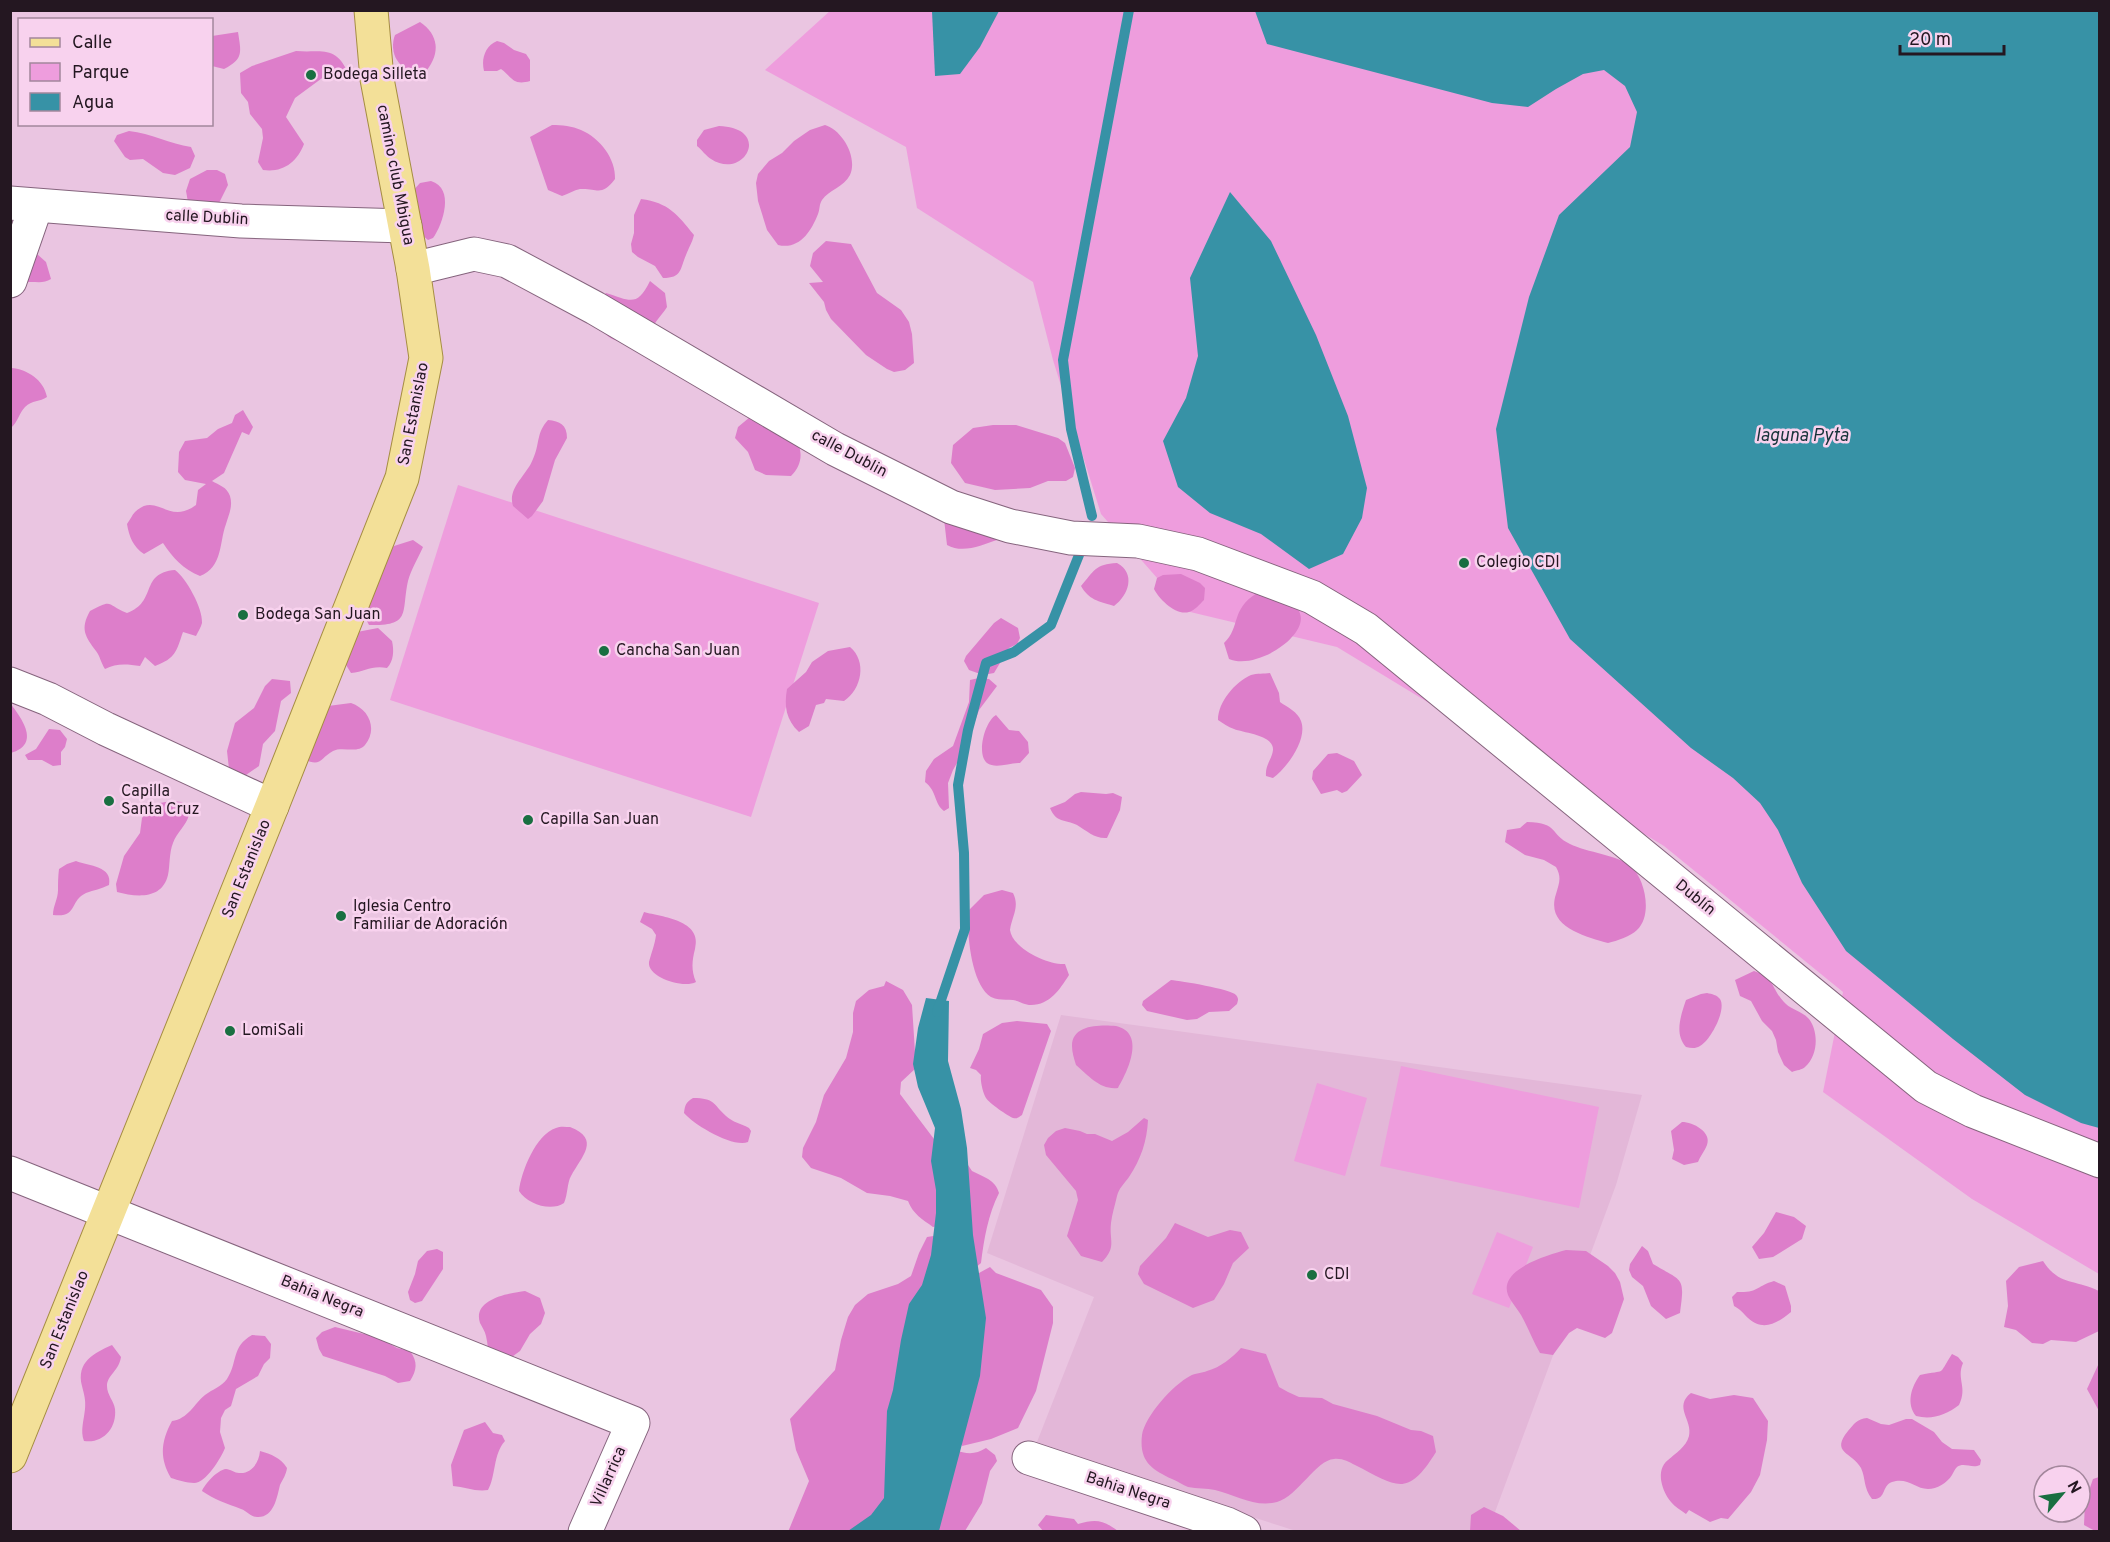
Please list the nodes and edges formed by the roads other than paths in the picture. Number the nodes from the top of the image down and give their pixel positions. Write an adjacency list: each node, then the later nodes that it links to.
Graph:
1 (371, 10): 3 (main road, camino club Mbigua)
2 (23, 204): 3 (street, calle Dublin); 5 (street)
3 (405, 226): 4 (main road, camino club Mbigua)
4 (413, 269): 6 (street, calle Dublin); 8 (main road, San Estanislao)
5 (10, 281)
6 (1312, 597): 9 (street, Dublín)
7 (10, 684): 8 (street)
8 (272, 806): 11 (main road, San Estanislao)
9 (2100, 1161)
10 (10, 1173): 11 (street, Bahia Negra)
11 (109, 1212): 12 (street, Bahia Negra); 13 (main road, San Estanislao)
12 (633, 1423): 16 (street, Villarrica)
13 (10, 1456)
14 (1029, 1458): 15 (street, Bahia Negra)
15 (1235, 1528)
16 (585, 1532)

